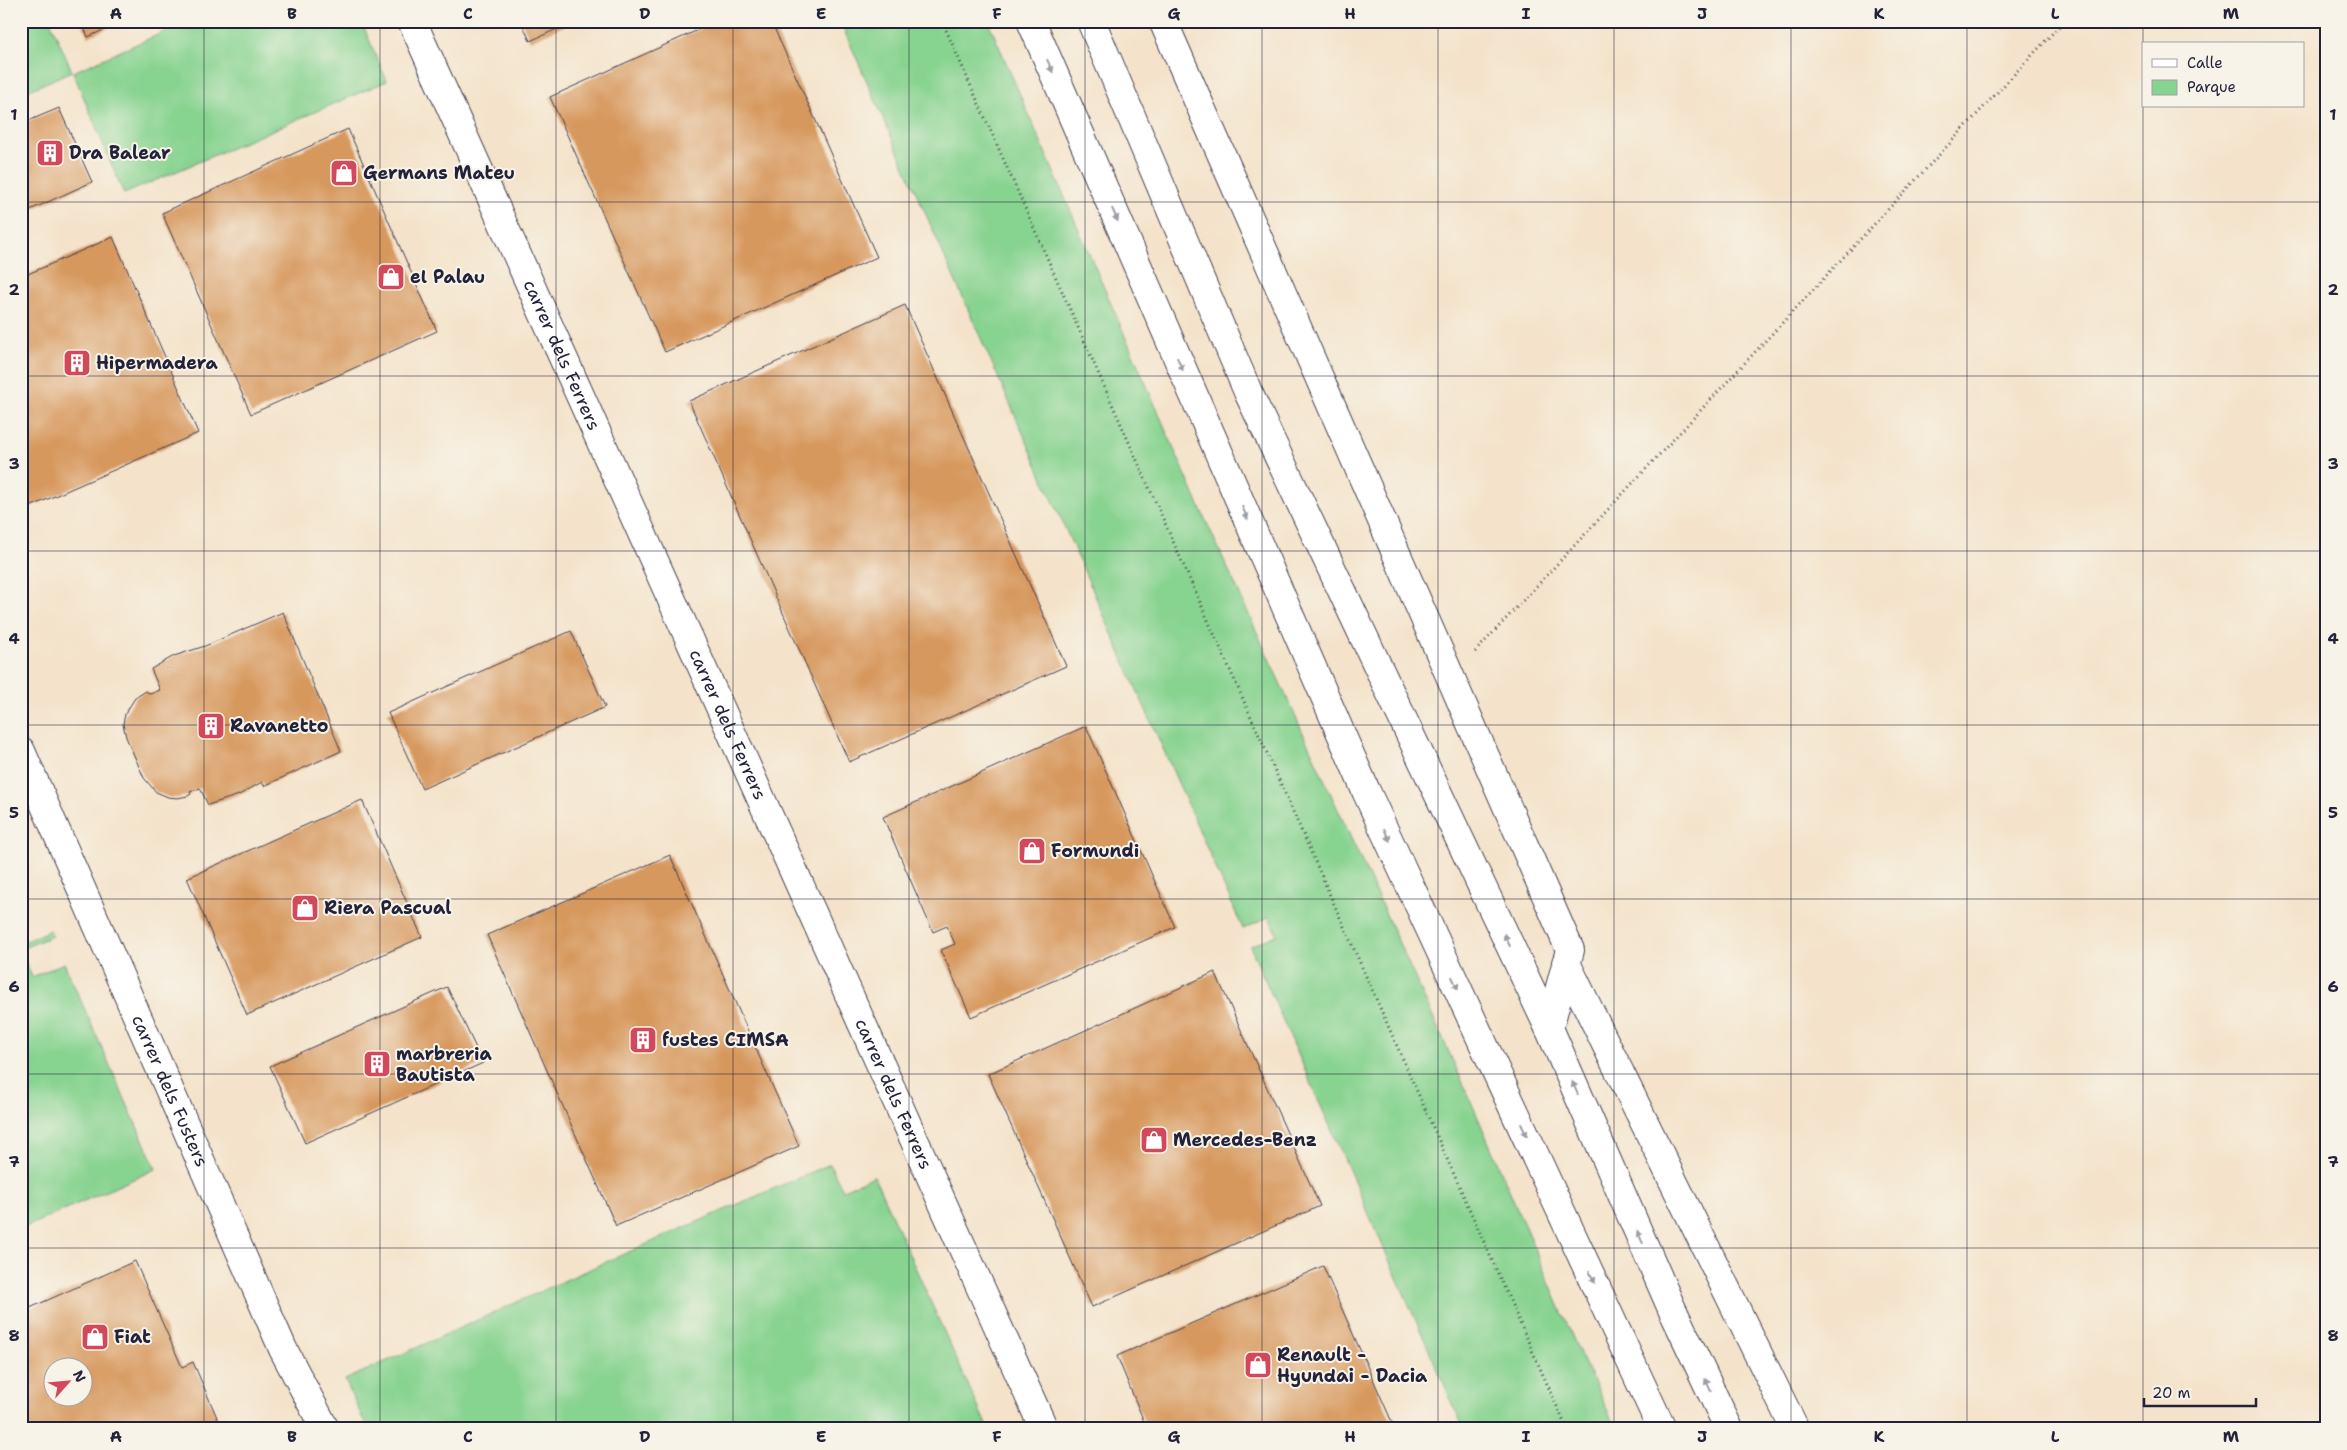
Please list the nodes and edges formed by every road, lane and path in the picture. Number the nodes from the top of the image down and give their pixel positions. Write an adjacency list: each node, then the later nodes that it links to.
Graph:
1 (412, 21): 12 (main road, carrer dels Ferrers)
2 (942, 21): 13 (path)
3 (1031, 21): 14 (main road, one-way to 14)
4 (1091, 21): 10 (main road, one-way to 4)
5 (1163, 21): 7 (main road)
6 (2064, 21): 7 (path)
7 (1450, 678): 9 (main road)
8 (21, 751): 11 (main road, carrer dels Fusters)
9 (1566, 963): 10 (main road); 16 (main road)
10 (1549, 1028): 15 (main road, one-way to 10)
11 (325, 1429)
12 (1044, 1429)
13 (1567, 1429)
14 (1662, 1429)
15 (1728, 1429)
16 (1795, 1429)

